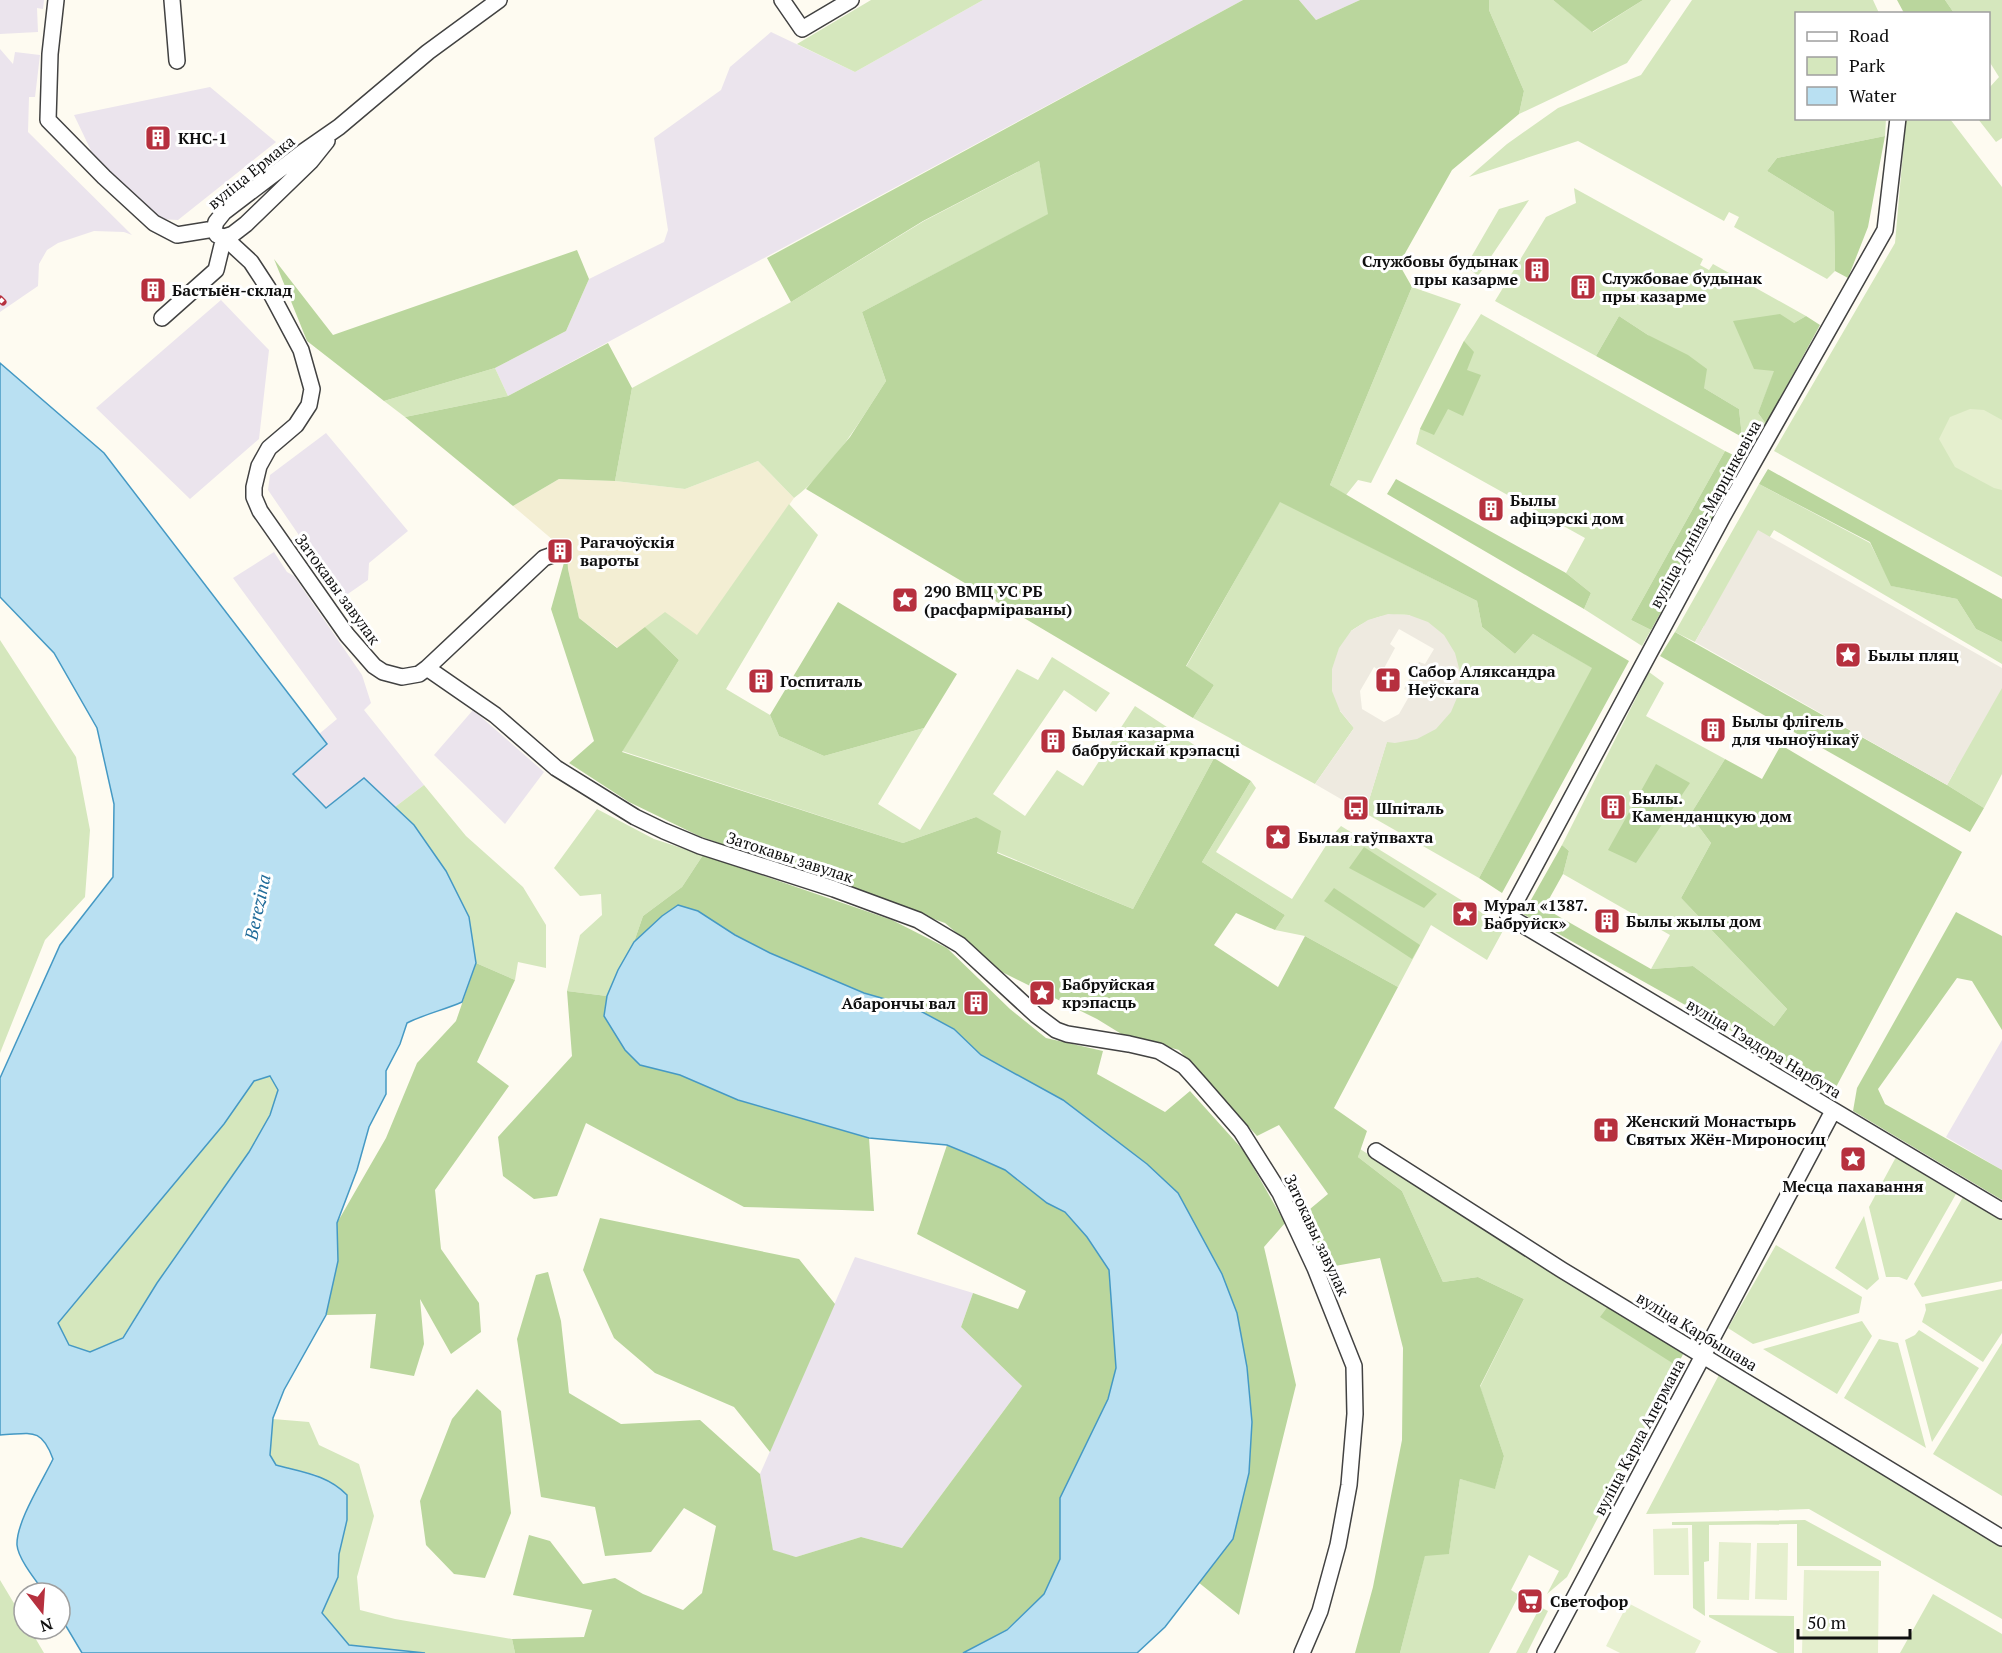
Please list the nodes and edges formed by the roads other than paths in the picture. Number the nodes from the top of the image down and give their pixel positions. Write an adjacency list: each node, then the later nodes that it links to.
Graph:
1 (56, 0): 9 (street)
2 (172, 0): 6 (street)
3 (499, 0): 8 (street, вуліца Ермака)
4 (782, 0): 5 (street)
5 (851, 0)
6 (177, 61)
7 (1898, 120): 13 (street, вуліца Дуніна-Марцінкевіча)
8 (339, 127): 9 (street, вуліца Ермака); 9 (street, вуліца Ермака)
9 (219, 233): 10 (street); 12 (street, Затокавы завулак)
10 (162, 318)
11 (558, 553): 12 (street)
12 (428, 668): 19 (street, Затокавы завулак)
13 (1508, 916): 14 (street, вуліца Тэадора Нарбута)
14 (1833, 1111): 16 (street, вуліца Тэадора Нарбута); 17 (street, вуліца Карла Апермана)
15 (1376, 1151): 17 (street, вуліца Карбышава)
16 (2002, 1211)
17 (1703, 1356): 18 (street, вуліца Карбышава); 20 (street, вуліца Карла Апермана)
18 (2002, 1538)
19 (1302, 1653)
20 (1545, 1653)

